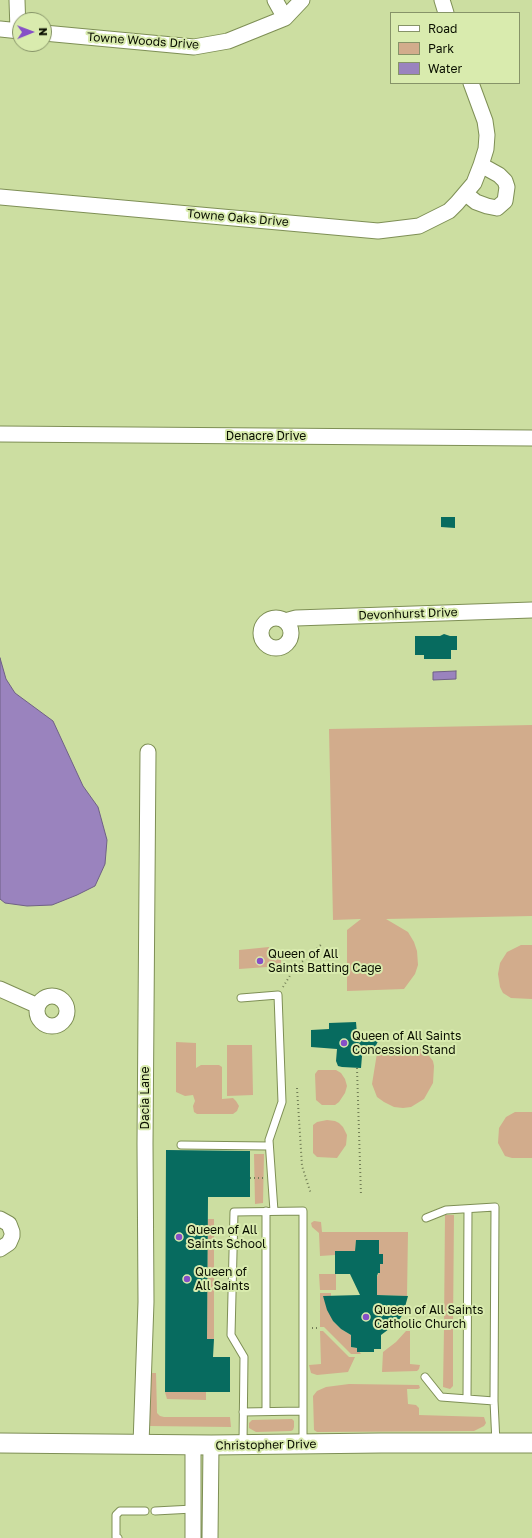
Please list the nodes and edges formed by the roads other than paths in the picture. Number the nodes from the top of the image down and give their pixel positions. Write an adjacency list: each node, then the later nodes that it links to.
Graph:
1 (17, 0): 5 (street)
2 (276, 0): 7 (street)
3 (302, 0): 7 (street, Towne Woods Drive)
4 (442, 0): 6 (street)
5 (18, 12)
6 (446, 12)
7 (285, 18): 10 (street, Towne Woods Drive)
8 (0, 29): 9 (street)
9 (12, 30)
10 (52, 34)
11 (471, 84): 12 (street, Towne Oaks Drive)
12 (481, 165): 13 (street, Towne Oaks Drive); 13 (street)
13 (466, 194): 14 (street, Towne Oaks Drive)
14 (0, 197)
15 (0, 434): 16 (street, Denacre Drive)
16 (532, 438)
17 (532, 610): 18 (street, Devonhurst Drive)
18 (285, 621)
19 (148, 752): 39 (street, Dacia Lane)
20 (0, 989): 22 (street)
21 (241, 998): 24 (lane)
22 (38, 1006)
23 (181, 1145): 24 (lane)
24 (269, 1146): 26 (lane)
25 (468, 1209): 27 (lane); 31 (lane); 32 (lane)
26 (270, 1211): 33 (lane); 34 (lane); 35 (lane)
27 (426, 1218)
28 (0, 1219): 29 (street)
29 (0, 1248)
30 (425, 1377): 31 (lane)
31 (467, 1399): 32 (lane)
32 (494, 1402): 37 (lane)
33 (266, 1411): 34 (lane); 35 (lane)
34 (303, 1411): 40 (lane)
35 (243, 1412): 42 (lane)
36 (0, 1443): 39 (street, Christopher Drive)
37 (496, 1443): 38 (street, Christopher Drive); 40 (street, Christopher Drive)
38 (532, 1443)
39 (141, 1444): 41 (street, Christopher Drive)
40 (303, 1444): 42 (street, Christopher Drive)
41 (202, 1445): 42 (street, Christopher Drive); 43 (street); 44 (street)
42 (244, 1445)
43 (193, 1509): 44 (street); 46 (lane); 48 (street)
44 (210, 1509): 49 (street)
45 (145, 1511): 47 (lane)
46 (155, 1511)
47 (118, 1538)
48 (193, 1538)
49 (210, 1538)

